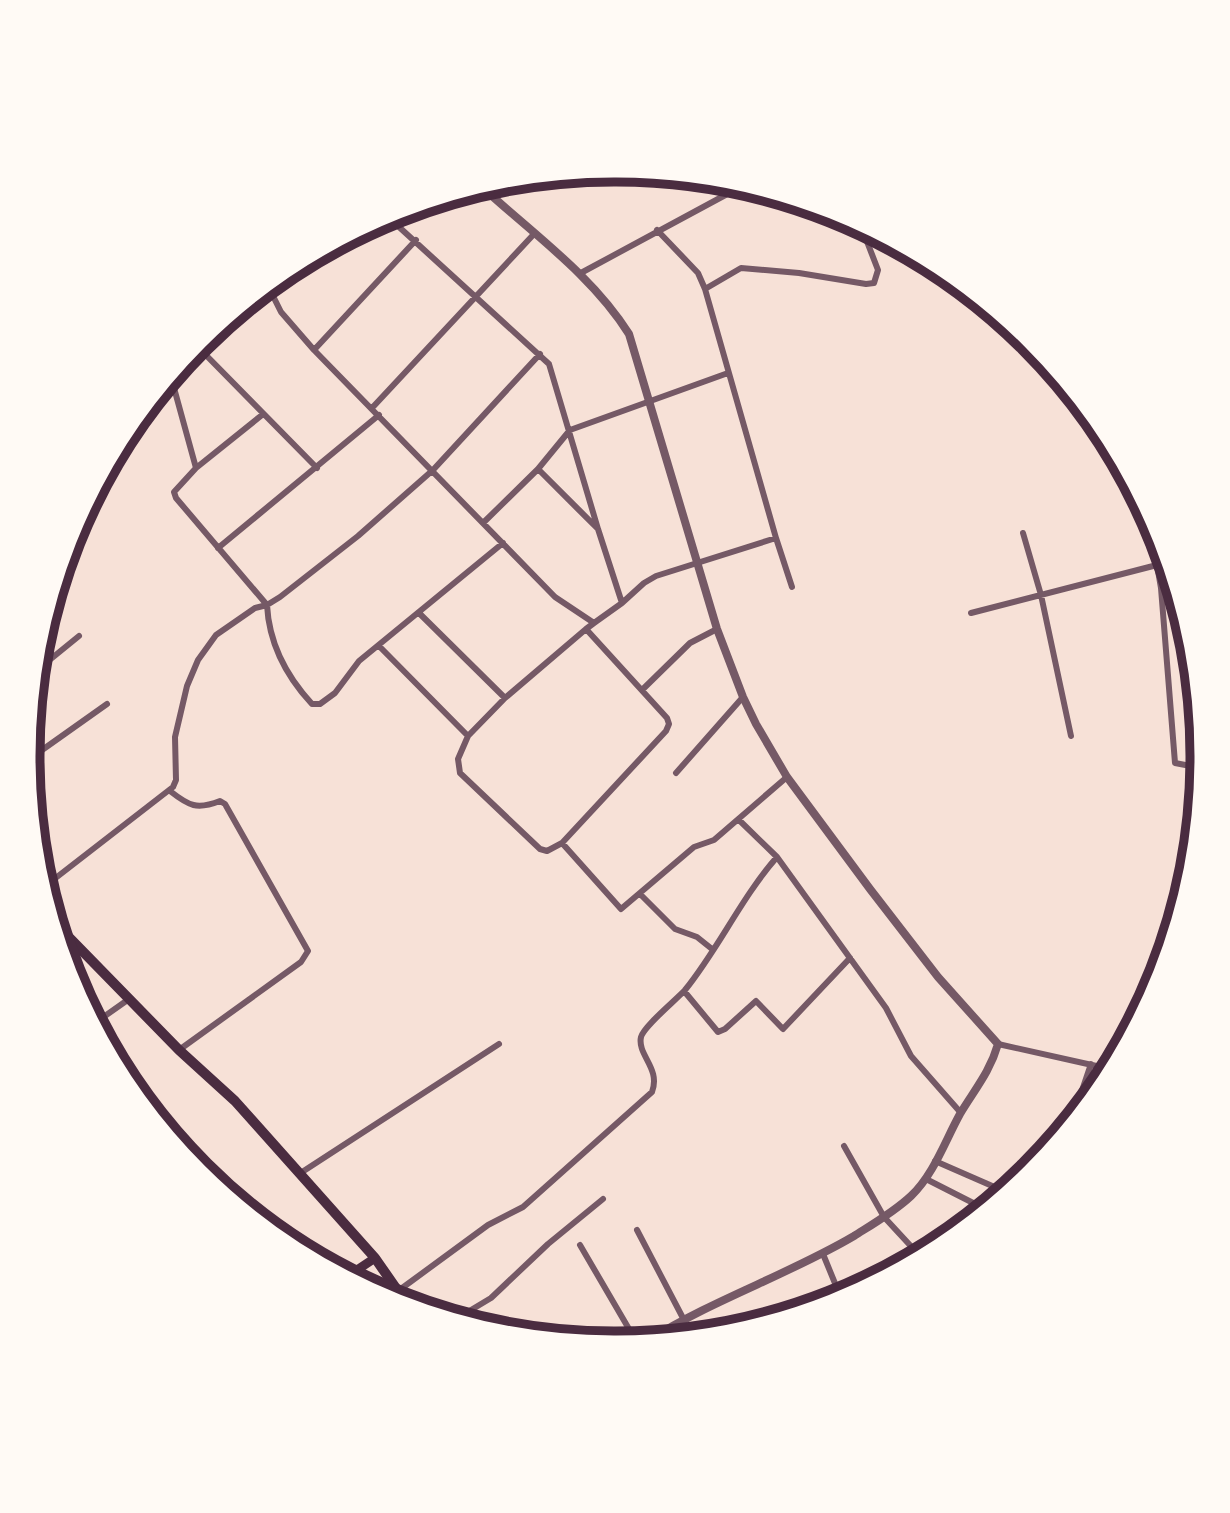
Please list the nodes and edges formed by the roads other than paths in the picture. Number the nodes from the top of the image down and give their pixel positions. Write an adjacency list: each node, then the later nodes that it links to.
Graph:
1 (728, 193): 4 (street)
2 (491, 196): 5 (street)
3 (398, 225): 6 (street)
4 (657, 230): 8 (street); 9 (street)
5 (534, 234): 8 (street); 11 (street)
6 (416, 240): 11 (street); 12 (street)
7 (866, 240): 9 (street)
8 (579, 274): 17 (street)
9 (705, 289): 15 (street)
10 (273, 296): 12 (street)
11 (477, 296): 14 (street); 18 (street)
12 (314, 350): 18 (street)
13 (205, 354): 19 (street)
14 (540, 355): 21 (street); 25 (street)
15 (728, 373): 17 (street); 29 (street)
16 (174, 389): 22 (street)
17 (649, 402): 21 (street); 32 (street)
18 (372, 408): 20 (street)
19 (262, 415): 22 (street); 23 (street)
20 (379, 415): 23 (street); 25 (street)
21 (570, 430): 24 (street); 27 (street)
22 (196, 468): 31 (street)
23 (317, 468): 31 (street)
24 (538, 469): 26 (street); 27 (street)
25 (433, 470): 26 (street); 40 (street)
26 (483, 523): 30 (street)
27 (598, 529): 39 (street)
28 (1023, 533): 38 (street)
29 (776, 538): 32 (street); 35 (street)
30 (503, 543): 41 (street); 43 (street)
31 (218, 548): 40 (street)
32 (697, 561): 39 (street); 45 (street)
33 (1157, 565): 38 (street)
34 (1158, 568): 36 (street)
35 (792, 587)
36 (1161, 588): 37 (street); 56 (street)
37 (1164, 588)
38 (1041, 596): 42 (street); 54 (street)
39 (622, 603): 43 (street)
40 (267, 606): 47 (street); 59 (street)
41 (419, 613): 47 (street); 51 (street)
42 (971, 613)
43 (594, 623): 44 (street)
44 (586, 629): 49 (street); 51 (street)
45 (717, 629): 49 (street); 50 (street)
46 (79, 636): 48 (street)
47 (379, 646): 53 (street)
48 (48, 661)
49 (642, 690): 61 (street)
50 (743, 697): 57 (street); 58 (street)
51 (505, 698): 53 (street)
52 (107, 704): 55 (street)
53 (468, 736): 61 (street)
54 (1071, 736)
55 (40, 751)
56 (1190, 765)
57 (676, 773)
58 (787, 777): 60 (street); 74 (street)
59 (170, 791): 63 (street); 75 (street)
60 (738, 820): 62 (street); 64 (street)
61 (562, 843): 64 (street)
62 (777, 857): 68 (street); 69 (street)
63 (54, 880)
64 (640, 894): 68 (street)
65 (71, 940): 66 (highway)
66 (77, 947): 67 (lane); 71 (highway)
67 (74, 949)
68 (712, 949): 70 (street)
69 (850, 958): 70 (street); 79 (street)
70 (684, 992): 96 (street)
71 (129, 999): 72 (street); 75 (highway)
72 (103, 1017)
73 (499, 1044): 82 (street)
74 (998, 1044): 76 (street); 79 (street)
75 (179, 1050): 82 (highway)
76 (1091, 1064): 77 (street); 78 (street)
77 (1099, 1066)
78 (1082, 1091)
79 (961, 1113): 81 (street)
80 (844, 1146): 87 (street)
81 (935, 1161): 83 (street); 84 (street)
82 (299, 1174): 92 (highway)
83 (926, 1179): 86 (street); 87 (street)
84 (996, 1187)
85 (603, 1199): 97 (street)
86 (975, 1204)
87 (884, 1217): 90 (street); 91 (street)
88 (637, 1230): 98 (street)
89 (580, 1245): 100 (street)
90 (912, 1248)
91 (823, 1254): 94 (street); 98 (street)
92 (375, 1258): 93 (main road); 95 (highway)
93 (357, 1270)
94 (836, 1286)
95 (395, 1287)
96 (400, 1289)
97 (467, 1312)
98 (684, 1320): 99 (street)
99 (670, 1328)
100 (630, 1331)

